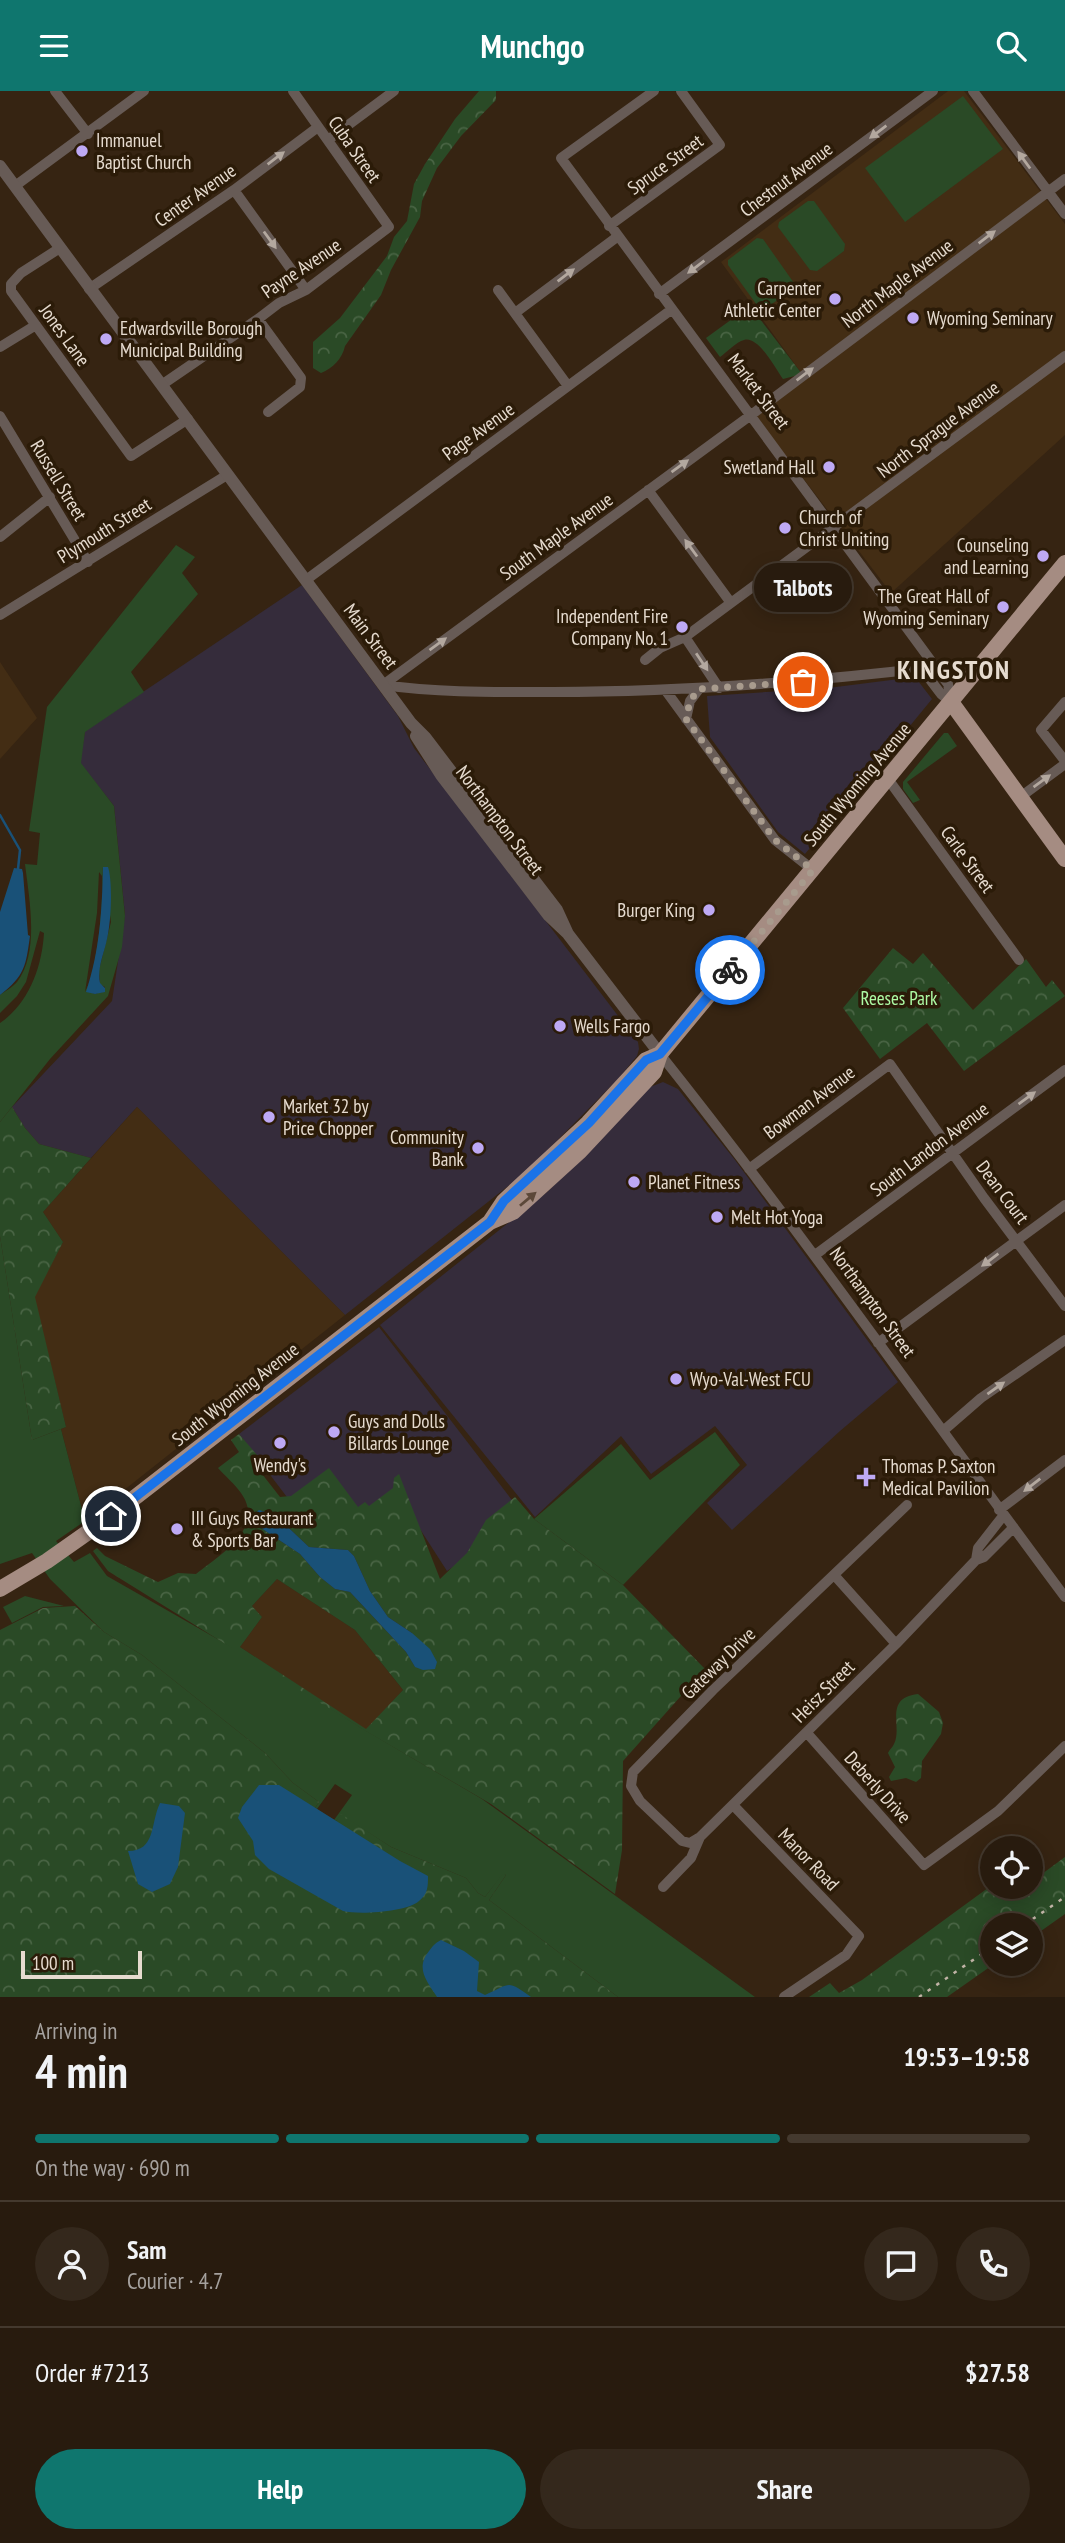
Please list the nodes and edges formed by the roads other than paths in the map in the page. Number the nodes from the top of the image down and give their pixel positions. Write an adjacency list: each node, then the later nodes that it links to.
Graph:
1 (55, 91): 10 (street)
2 (145, 91): 10 (street)
3 (293, 91): 9 (street, Cuba Street)
4 (394, 91): 11 (street)
5 (654, 91): 18 (street, Market Street)
6 (681, 91): 18 (street, Spruce Street)
7 (933, 91): 24 (street, Chestnut Avenue, one-way to 24)
8 (974, 91): 15 (street, one-way to 8)
9 (318, 127): 11 (street, Cuba Street); 14 (street, Center Avenue, one-way to 9)
10 (88, 134): 12 (street)
11 (328, 141): 17 (street, Cuba Street)
12 (6, 177): 20 (street, Main Street)
13 (1065, 179): 15 (street, North Maple Avenue)
14 (234, 190): 21 (street, Center Avenue); 23 (street, one-way to 23)
15 (1048, 191): 16 (street); 34 (street, North Maple Avenue, one-way to 15)
16 (1065, 214)
17 (389, 226): 23 (street, Payne Avenue)
18 (609, 226): 19 (street, Market Street)
19 (617, 237): 24 (street, Market Street); 26 (street, one-way to 19)
20 (60, 248): 21 (street, Main Street); 28 (street, Jones Lane)
21 (89, 289): 31 (street, Main Street)
22 (498, 289): 26 (street)
23 (306, 290): 27 (street, Payne Avenue)
24 (659, 294): 25 (street, Market Street)
25 (671, 310): 32 (street, Page Avenue); 34 (street, Market Street)
26 (514, 313): 32 (street)
27 (258, 319): 31 (street, Payne Avenue); 33 (street)
28 (36, 325): 29 (street); 36 (street, Jones Lane)
29 (0, 347)
30 (1065, 356): 40 (street, North Sprague Avenue)
31 (163, 384): 36 (street, Main Street)
32 (568, 386): 44 (street, Page Avenue)
33 (268, 412)
34 (751, 415): 38 (street, South Maple Avenue, one-way to 34); 40 (street, Market Street)
35 (0, 416): 39 (street, Russell Street)
36 (188, 419): 37 (street, Main Street)
37 (227, 475): 42 (street, Plymouth Street); 44 (street, Main Street)
38 (648, 490): 45 (street, one-way to 38); 52 (street, South Maple Avenue, one-way to 38)
39 (50, 497): 41 (street); 42 (street, Russell Street)
40 (833, 529): 45 (street, North Sprague Avenue); 48 (street, Market Street)
41 (0, 537)
42 (88, 562): 46 (street, Plymouth Street)
43 (1065, 563): 56 (main road, South Wyoming Avenue)
44 (306, 580): 52 (street, Main Street)
45 (731, 603): 47 (street, North Sprague Avenue)
46 (0, 615)
47 (685, 637): 49 (street); 53 (street, one-way to 53)
48 (922, 650): 50 (street, Market Street); 51 (street)
49 (645, 660)
50 (935, 667): 51 (street, Main Street); 56 (street, Market Street)
51 (922, 669): 53 (street, Main Street); 56 (street, Market Street)
52 (383, 685): 55 (street, Main Street); 65 (street, Northampton Street)
53 (719, 688): 54 (street, Main Street)
54 (699, 689): 55 (street, Main Street); 58 (street)
55 (666, 691): 58 (street)
56 (951, 702): 60 (main road, South Wyoming Avenue); 61 (main road, Market Street)
57 (1065, 702): 59 (street)
58 (686, 719): 63 (street)
59 (1065, 762): 61 (street, one-way to 59)
60 (888, 779): 63 (main road, South Wyoming Avenue); 64 (street, Carle Street)
61 (1019, 798): 62 (main road, Market Street)
62 (1065, 859)
63 (813, 870): 65 (main road, South Wyoming Avenue)
64 (1019, 960)
65 (660, 1054): 69 (street, Northampton Street); 84 (main road, South Wyoming Avenue)
66 (890, 1063): 68 (street, Dean Court); 69 (street, Bowman Avenue)
67 (1065, 1070): 68 (street, South Landon Avenue, one-way to 67)
68 (952, 1153): 71 (street, Dean Court); 72 (street, South Landon Avenue)
69 (749, 1169): 72 (street, Northampton Street)
70 (1065, 1205): 71 (street)
71 (1017, 1240): 73 (street, Dean Court); 75 (street, one-way to 75)
72 (814, 1255): 75 (street, Northampton Street)
73 (1065, 1306)
74 (1065, 1340): 76 (street, one-way to 74)
75 (878, 1343): 76 (street, Northampton Street)
76 (943, 1431): 79 (street, Northampton Street)
77 (1065, 1460): 79 (street, Heisz Street, one-way to 79)
78 (907, 1505): 82 (street, Gateway Drive)
79 (1001, 1513): 80 (street, Northampton Street); 81 (street, Heisz Street)
80 (1013, 1528): 81 (street); 83 (street, Northampton Street)
81 (976, 1560): 86 (street, Heisz Street)
82 (835, 1576): 86 (street); 90 (street, Gateway Drive)
83 (1061, 1585): 85 (street, Northampton Street)
84 (0, 1589)
85 (1065, 1597)
86 (896, 1644): 87 (street, Heisz Street)
87 (807, 1733): 88 (street, Deberly Drive); 89 (street, Heisz Street)
88 (1065, 1745)
89 (733, 1805): 90 (street, Heisz Street); 92 (street, Manor Road)
90 (700, 1837): 91 (street, Heisz Street)
91 (663, 1887)
92 (784, 1997)

